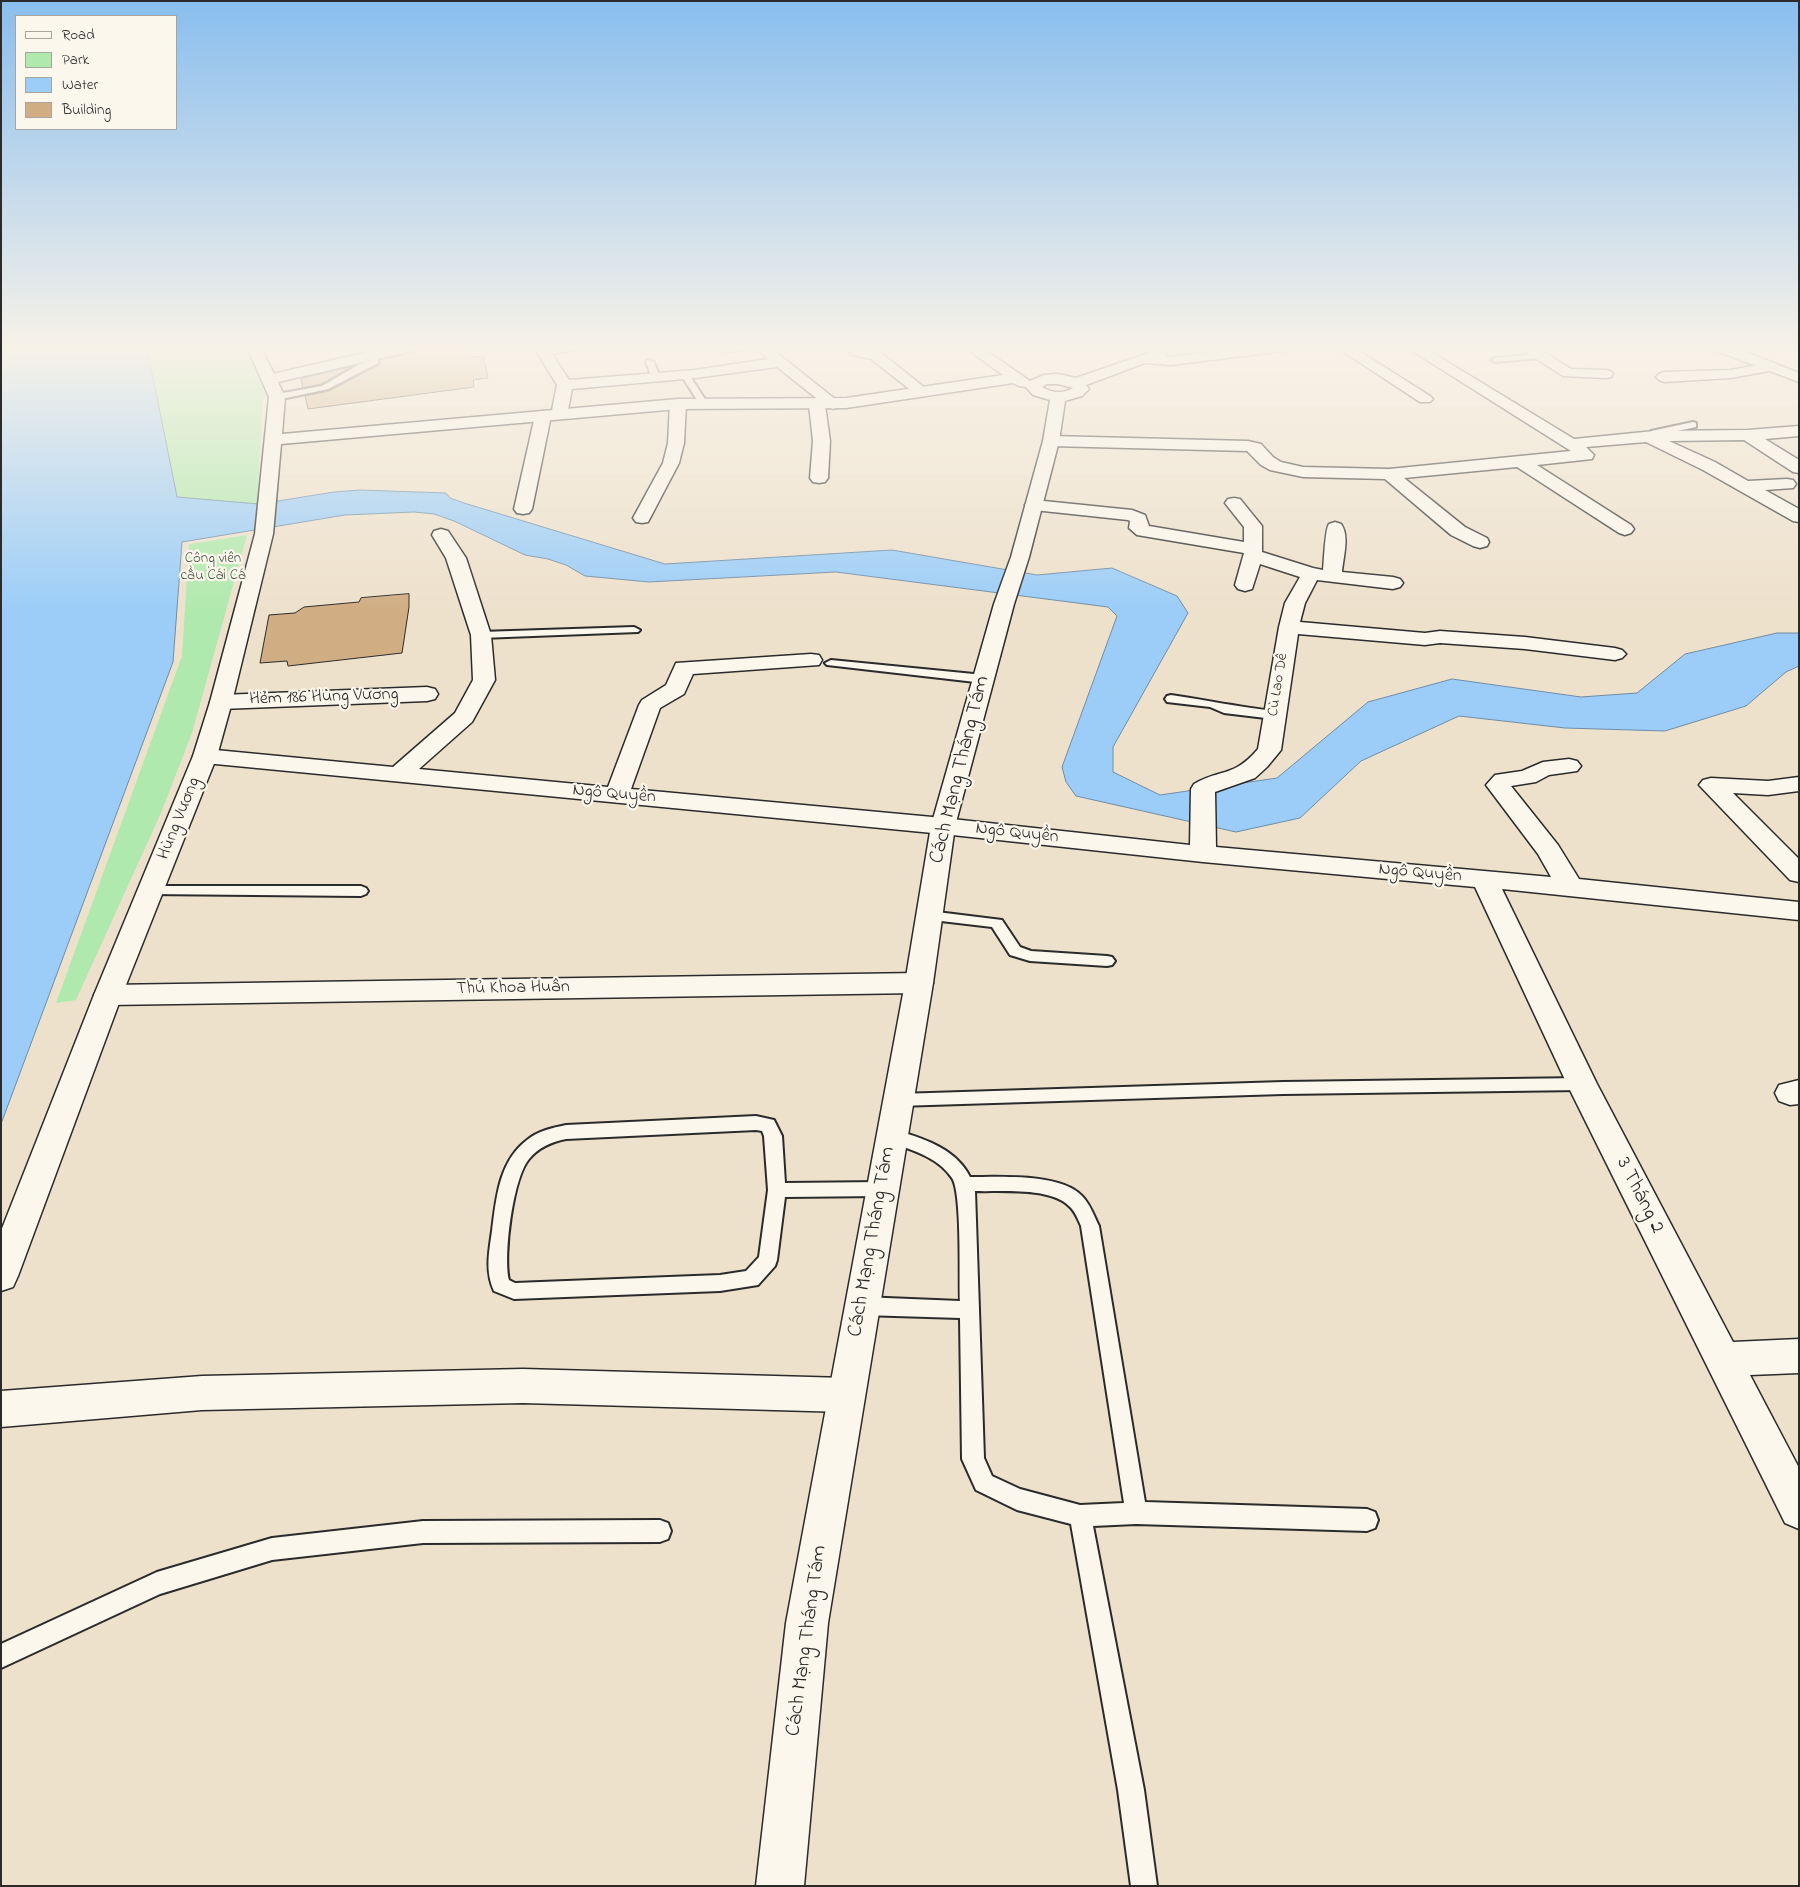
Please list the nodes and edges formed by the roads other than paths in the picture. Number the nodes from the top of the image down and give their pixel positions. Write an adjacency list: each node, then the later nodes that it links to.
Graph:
1 (273, 435): 11 (street, Hùng Vương)
2 (328, 435): 11 (street)
3 (545, 435): 22 (street)
4 (676, 435): 23 (street)
5 (822, 435): 17 (street)
6 (1052, 435): 12 (street)
7 (1556, 435): 13 (street)
8 (1742, 435): 10 (street)
9 (1748, 435): 15 (street)
10 (1650, 436): 13 (street); 19 (street)
11 (273, 440): 42 (street, Hùng Vương)
12 (1051, 441): 16 (street); 21 (street)
13 (1571, 444): 14 (street)
14 (1520, 461): 16 (street); 26 (street)
15 (1799, 468)
16 (1389, 474): 28 (street)
17 (819, 478)
18 (1787, 484): 19 (street)
19 (1745, 486): 24 (street)
20 (1234, 503): 29 (street)
21 (1034, 505): 29 (street); 39 (street, Cách Mạng Tháng Tám)
22 (523, 509)
23 (642, 518)
24 (1799, 518)
25 (1335, 528): 31 (street)
26 (1624, 529)
27 (441, 535): 36 (street)
28 (1480, 542)
29 (1253, 552): 30 (street); 33 (street)
30 (1311, 574): 31 (street); 34 (street, Cù Lao Dê)
31 (1332, 576): 32 (street)
32 (1393, 583)
33 (1245, 585)
34 (1289, 627): 37 (street); 43 (street, Cù Lao Dê)
35 (634, 630): 36 (lane)
36 (481, 634): 46 (street)
37 (1615, 654)
38 (821, 662): 39 (lane); 48 (street)
39 (984, 679): 49 (street, Cách Mạng Tháng Tám)
40 (427, 694): 42 (street, Hẻm 186 Hùng Vương)
41 (1171, 699): 43 (lane)
42 (221, 702): 44 (street, Hùng Vương)
43 (1274, 715): 50 (street, Cù Lao Dê)
44 (205, 756): 46 (street, Ngô Quyền); 54 (street, Hùng Vương)
45 (1569, 766): 53 (street)
46 (399, 774): 48 (street, Ngô Quyền)
47 (1799, 784): 51 (street)
48 (617, 795): 49 (street, Ngô Quyền)
49 (943, 826): 50 (street, Ngô Quyền); 57 (street, Cách Mạng Tháng Tám)
50 (1203, 854): 52 (street, Ngô Quyền)
51 (1799, 874)
52 (1484, 880): 53 (street, Ngô Quyền); 61 (street, 3 Tháng 2)
53 (1570, 887): 56 (street, Ngô Quyền)
54 (151, 890): 55 (lane); 60 (street, Hùng Vương)
55 (361, 891)
56 (1799, 911)
57 (929, 916): 58 (lane); 59 (street, Cách Mạng Tháng Tám)
58 (1107, 961)
59 (919, 983): 60 (street, Thủ Khoa Huân); 62 (street, Cách Mạng Tháng Tám)
60 (108, 995): 67 (street, Hùng Vương)
61 (1582, 1084): 62 (lane); 71 (street, 3 Tháng 2)
62 (898, 1100): 63 (street, Cách Mạng Tháng Tám)
63 (892, 1136): 64 (lane); 65 (street, Cách Mạng Tháng Tám)
64 (964, 1184): 69 (lane); 75 (lane)
65 (882, 1189): 66 (lane); 68 (street, Cách Mạng Tháng Tám)
66 (777, 1190): 66 (lane)
67 (1, 1276)
68 (862, 1306): 69 (lane); 72 (street, Cách Mạng Tháng Tám)
69 (969, 1310): 76 (lane)
70 (1799, 1356): 71 (street)
71 (1722, 1359): 74 (street, 3 Tháng 2)
72 (846, 1395): 73 (street); 80 (street, Cách Mạng Tháng Tám)
73 (1, 1409)
74 (1799, 1510)
75 (1136, 1513): 76 (lane); 77 (lane)
76 (1080, 1516): 81 (lane)
77 (1367, 1520)
78 (660, 1531): 79 (lane)
79 (1, 1656)
80 (780, 1886)
81 (1144, 1886)

